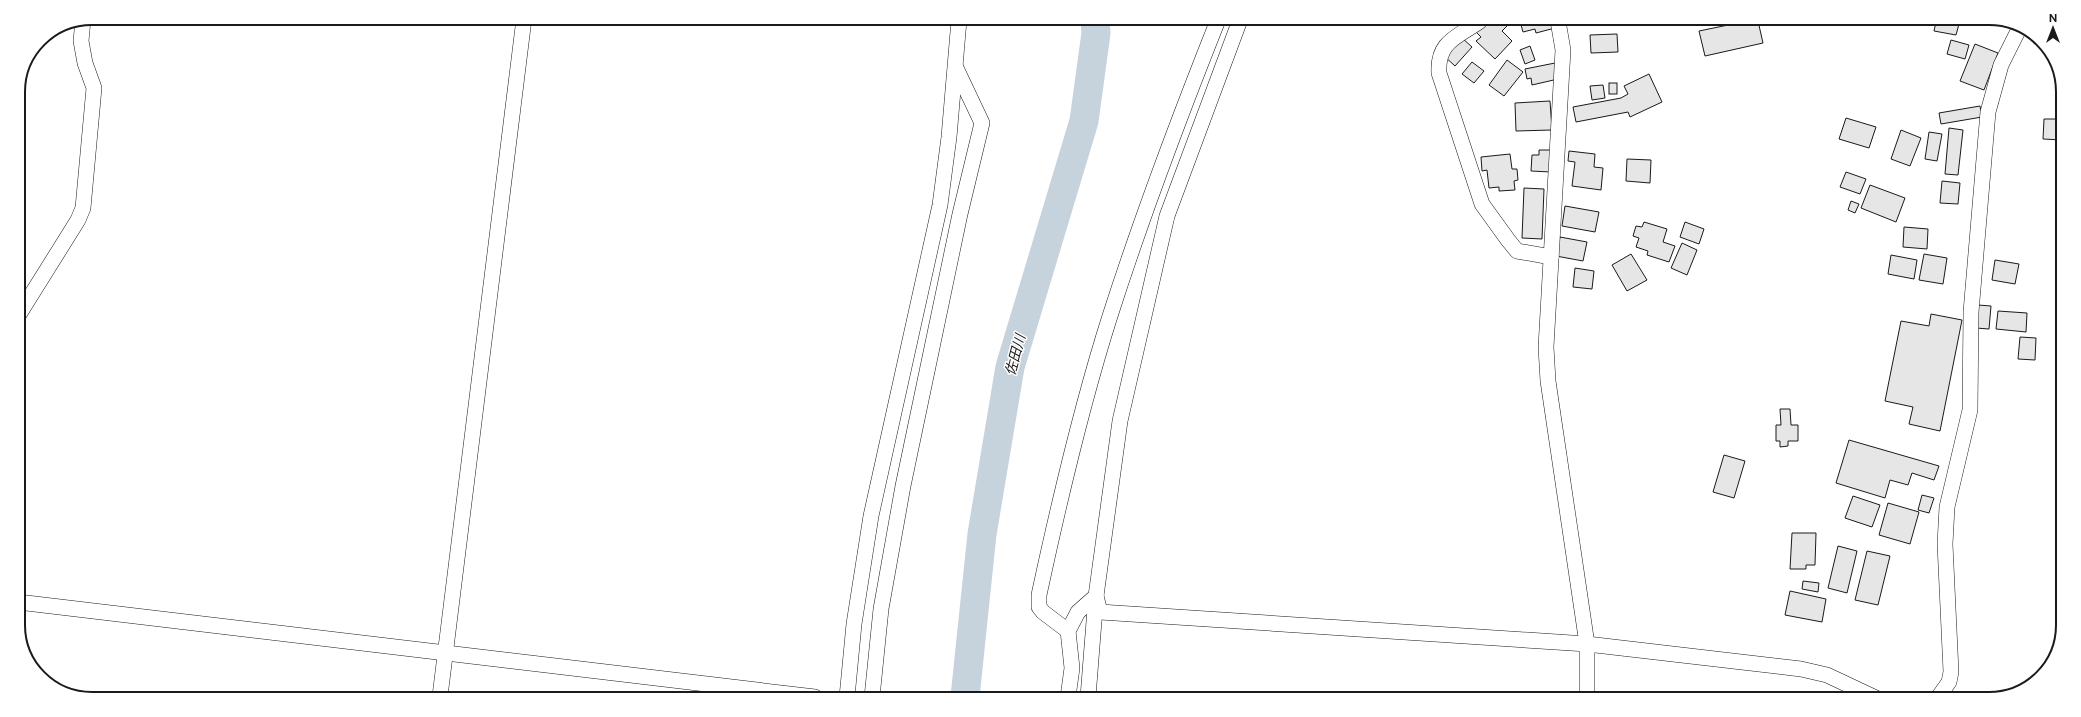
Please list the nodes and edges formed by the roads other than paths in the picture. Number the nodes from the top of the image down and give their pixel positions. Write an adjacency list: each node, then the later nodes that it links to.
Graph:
1 (523, 25): 16 (street)
2 (959, 25): 9 (street)
3 (1216, 25): 14 (street)
4 (1238, 25): 12 (street)
5 (1474, 25): 10 (street)
6 (1559, 25): 10 (street)
7 (82, 26): 11 (street)
8 (2018, 32): 25 (street)
9 (955, 66): 19 (street); 20 (street)
10 (1551, 257): 15 (street)
11 (25, 305)
12 (1096, 596): 14 (street); 15 (street); 22 (street)
13 (25, 603): 16 (street)
14 (1068, 631): 21 (street)
15 (1587, 644): 23 (street); 24 (street)
16 (445, 651): 17 (street); 18 (street)
17 (440, 692)
18 (775, 692)
19 (847, 692)
20 (873, 692)
21 (1069, 692)
22 (1088, 692)
23 (1587, 692)
24 (1863, 692)
25 (1942, 692)

